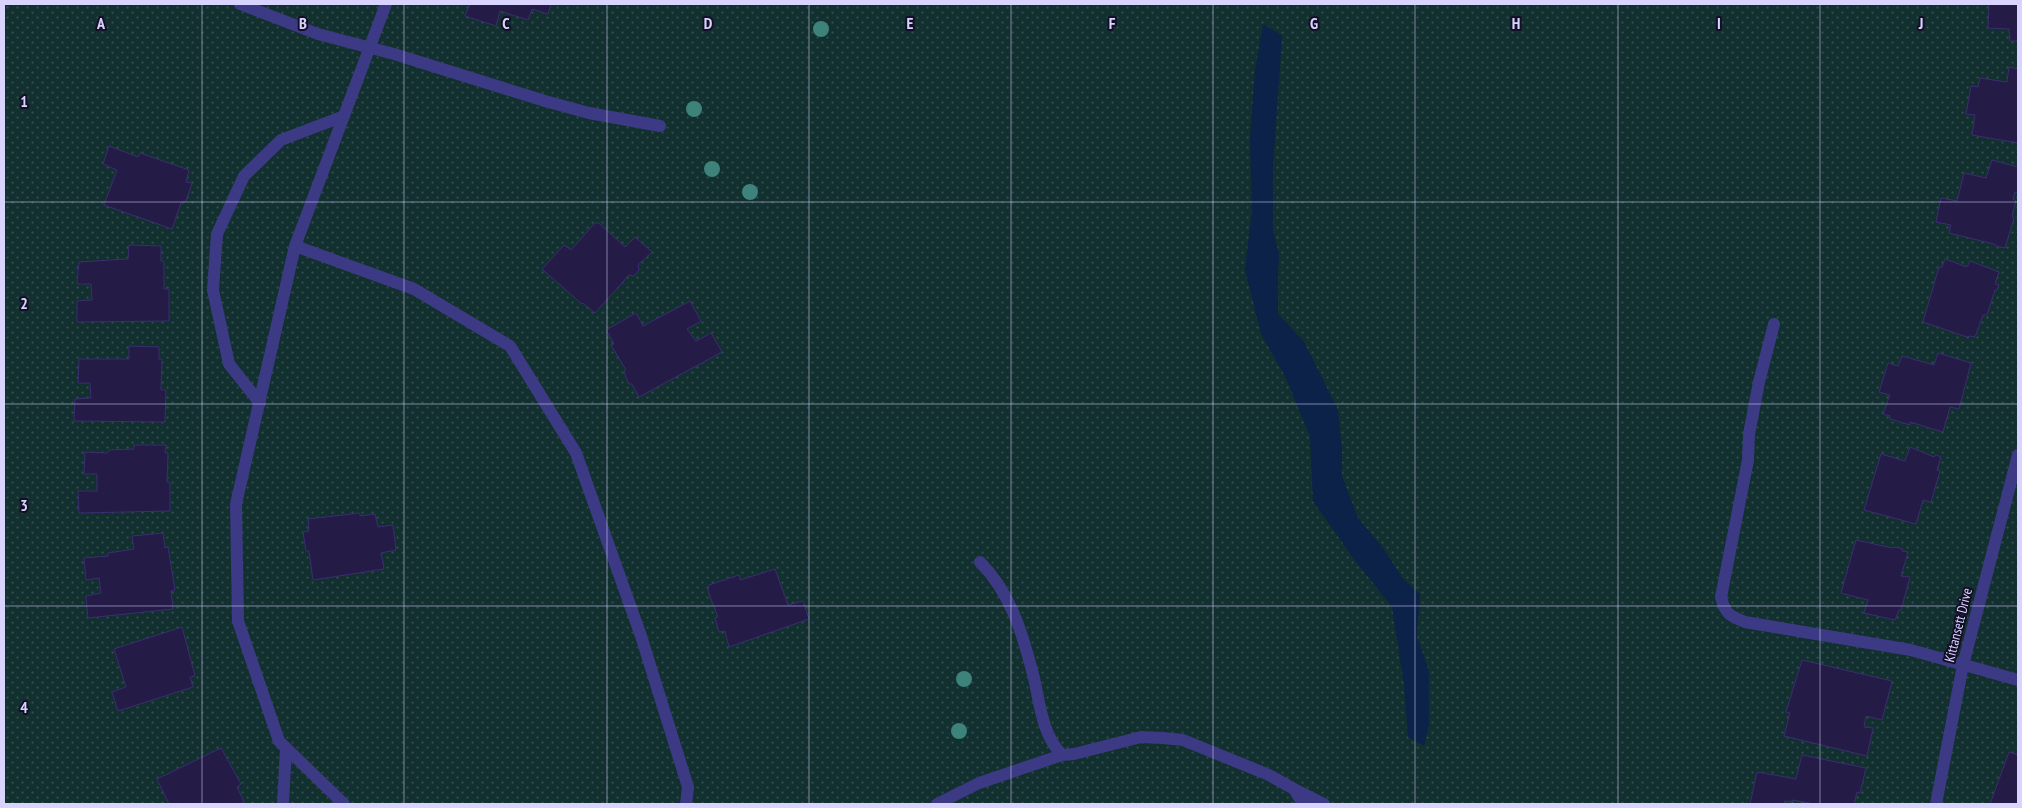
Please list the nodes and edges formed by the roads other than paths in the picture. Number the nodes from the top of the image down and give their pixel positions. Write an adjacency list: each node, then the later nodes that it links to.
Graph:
1 (240, 4): 3 (street)
2 (386, 4): 3 (street)
3 (369, 48): 4 (street); 5 (street)
4 (344, 116): 6 (street); 8 (street)
5 (660, 126)
6 (295, 246): 8 (street); 18 (street)
7 (1774, 324): 11 (street)
8 (260, 403): 13 (street)
9 (2018, 455): 11 (street, Kittansett Drive)
10 (980, 562): 14 (street)
11 (1963, 665): 12 (street); 22 (street, Kittansett Drive)
12 (2018, 680)
13 (286, 748): 16 (street); 17 (street)
14 (1062, 755): 15 (street); 19 (street)
15 (1294, 788): 20 (street); 21 (street)
16 (283, 804)
17 (344, 804)
18 (686, 804)
19 (937, 804)
20 (1303, 804)
21 (1324, 804)
22 (1936, 804)

